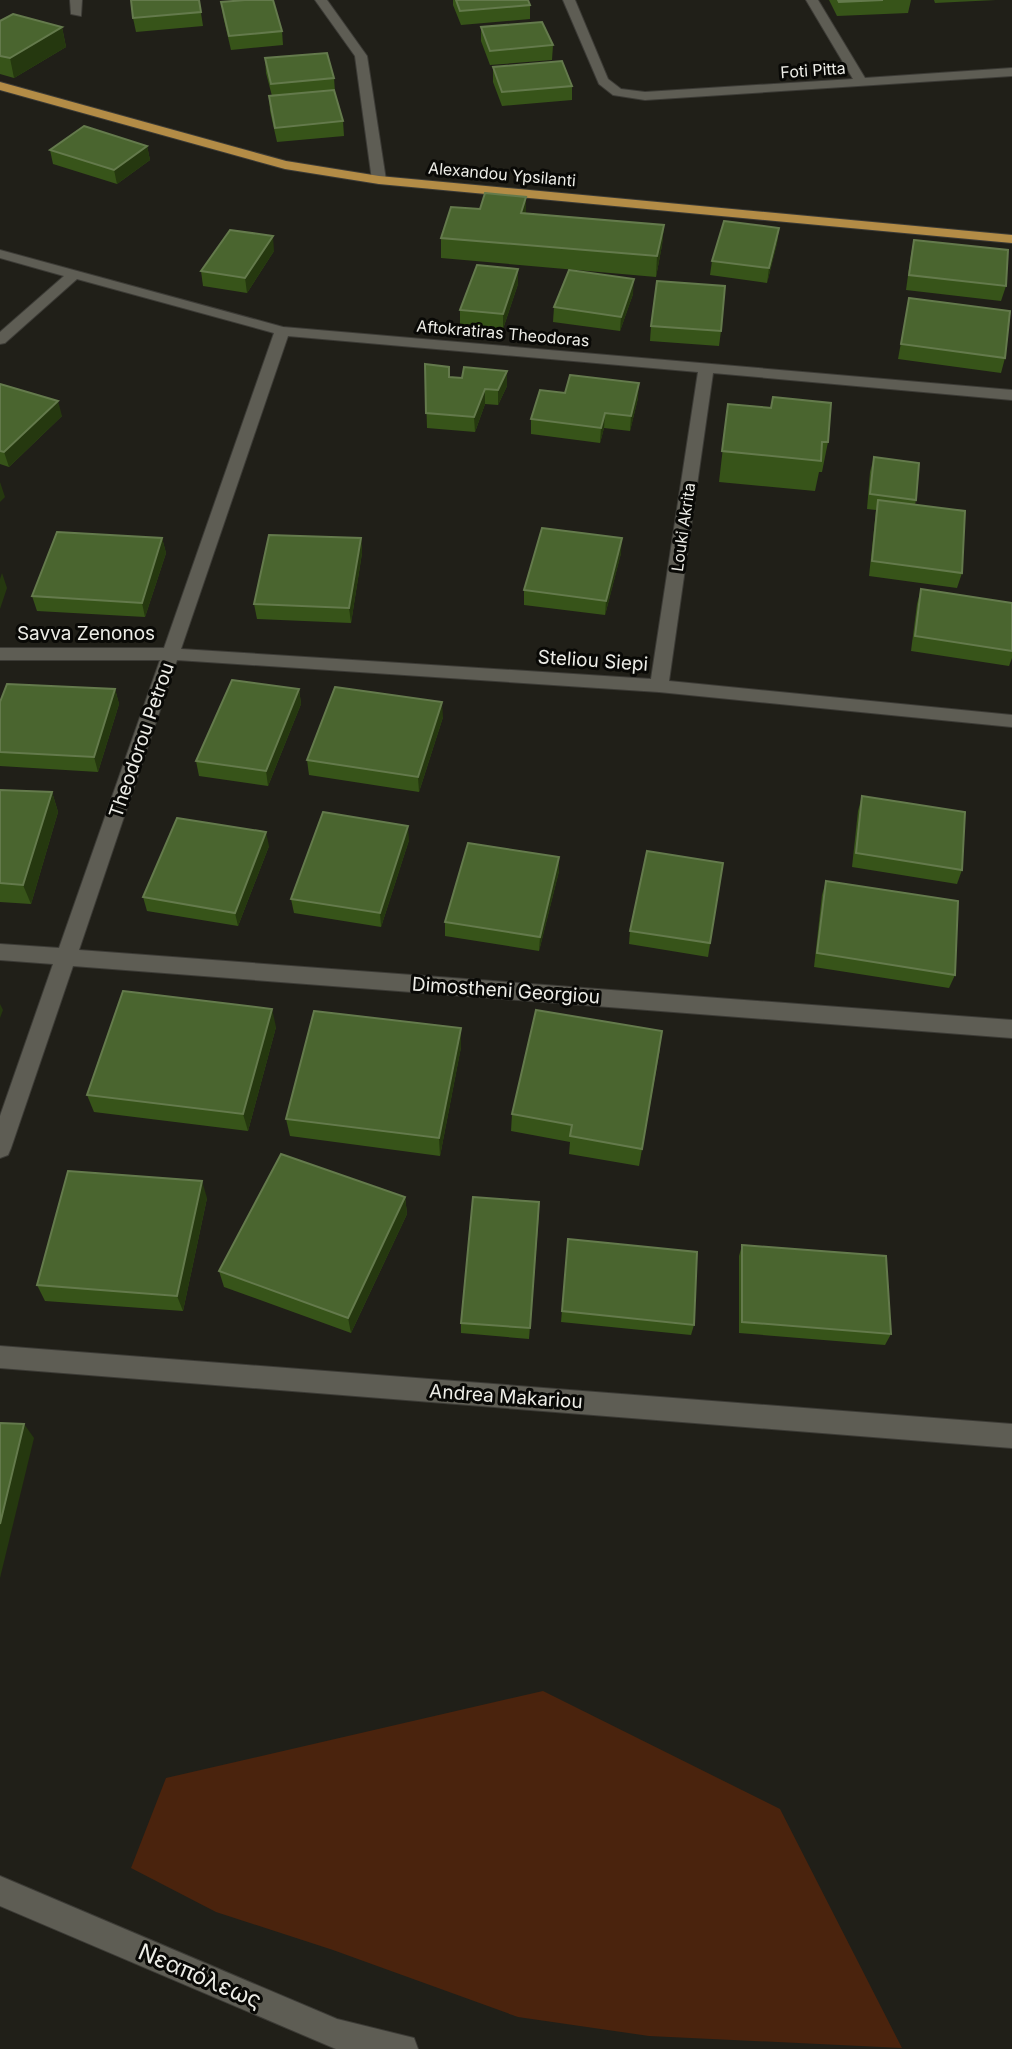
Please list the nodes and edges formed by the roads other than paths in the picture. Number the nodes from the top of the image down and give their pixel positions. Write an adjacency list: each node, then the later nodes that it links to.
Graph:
1 (76, 0): 5 (street)
2 (321, 0): 9 (street)
3 (569, 0): 7 (street, Foti Pitta)
4 (811, 0): 7 (street)
5 (77, 14)
6 (1012, 72): 7 (street, Foti Pitta)
7 (861, 82)
8 (0, 86): 9 (main road, Alexandou Ypsilanti)
9 (379, 180): 10 (main road, Alexandou Ypsilanti)
10 (1012, 239)
11 (0, 254): 12 (street, Aftokratiras Theodoras)
12 (75, 274): 13 (street, Aftokratiras Theodoras); 14 (street)
13 (282, 331): 15 (street, Aftokratiras Theodoras); 18 (street, Theodorou Petrou)
14 (0, 340)
15 (706, 368): 16 (street, Aftokratiras Theodoras); 19 (street, Louki Akrita)
16 (1012, 395)
17 (0, 654): 18 (street, Savva Zenonos)
18 (171, 654): 19 (street, Steliou Siepi); 22 (street, Theodorou Petrou)
19 (659, 686): 20 (street, Steliou Siepi)
20 (1012, 721)
21 (0, 952): 22 (street, Dimostheni Georgiou)
22 (66, 956): 23 (street, Dimostheni Georgiou); 24 (street, Theodorou Petrou)
23 (1012, 1029)
24 (0, 1148)
25 (0, 1357): 26 (street, Andrea Makariou)
26 (1012, 1436)
27 (0, 1891): 28 (street, Νεαπόλεως)
28 (403, 2049)

